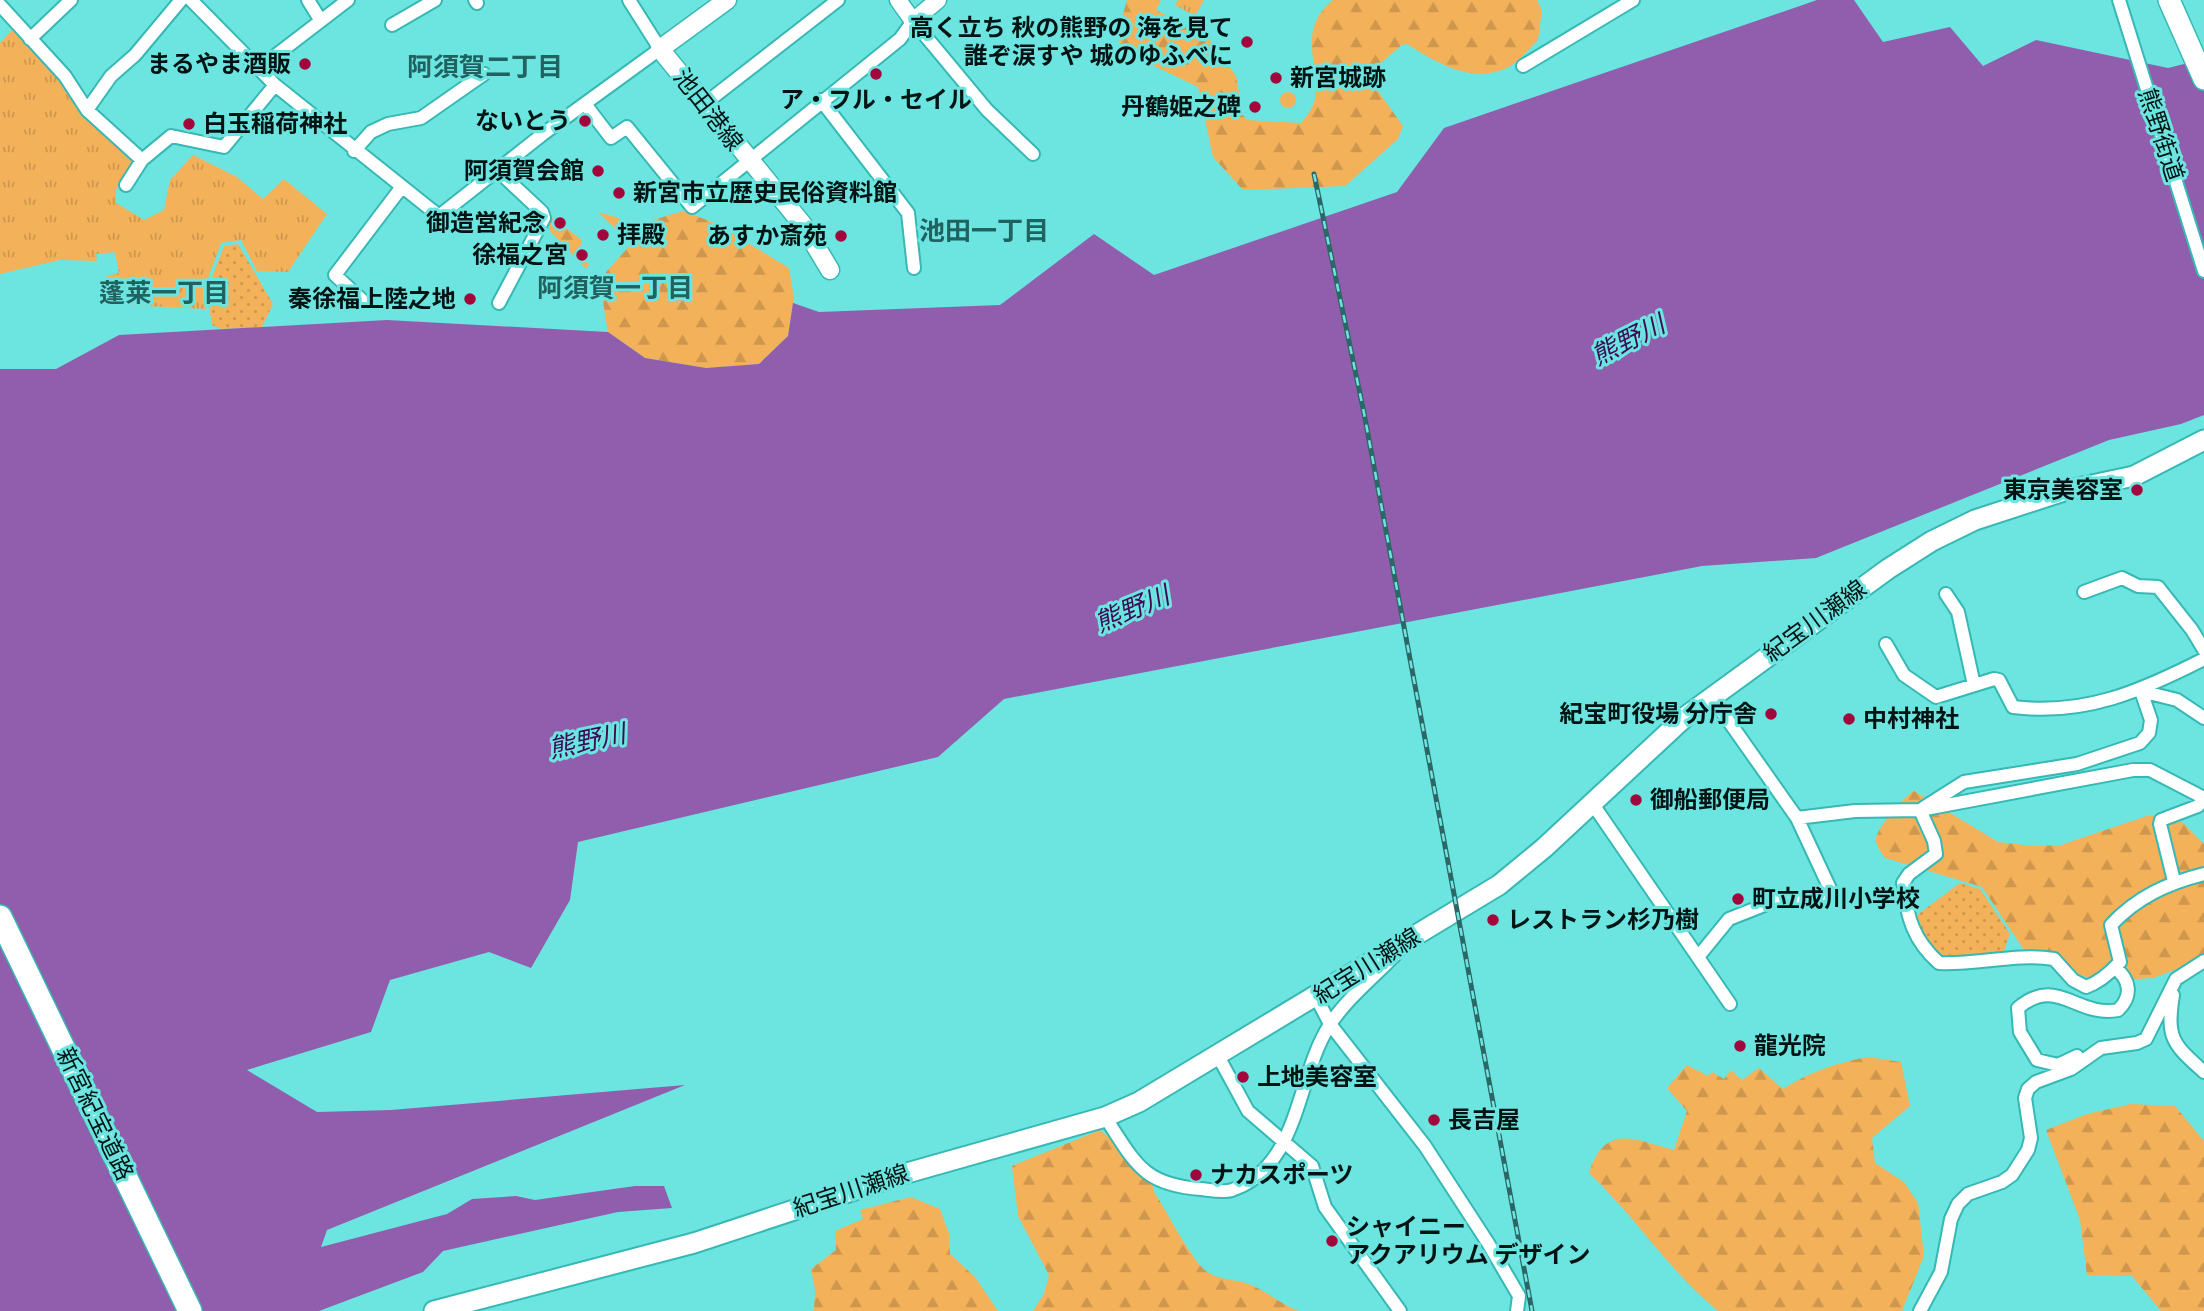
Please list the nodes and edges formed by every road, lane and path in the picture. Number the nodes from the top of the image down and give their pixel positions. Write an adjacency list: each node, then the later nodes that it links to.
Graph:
1 (71, 0): 19 (street)
2 (181, 0): 29 (street)
3 (191, 0): 22 (street)
4 (308, 0): 16 (street)
5 (348, 0): 16 (street)
6 (435, 0): 18 (street)
7 (628, 0): 20 (street)
8 (727, 0): 20 (main road, 池田港線)
9 (838, 0): 28 (street)
10 (898, 0): 17 (street)
11 (938, 0): 17 (street)
12 (1633, 0): 21 (street)
13 (2119, 0): 39 (street, 熊野街道)
14 (2169, 0): 24 (highway)
15 (0, 5): 19 (street)
16 (321, 21): 22 (street)
17 (913, 21): 26 (street); 31 (street)
18 (392, 25)
19 (30, 39): 29 (street)
20 (660, 49): 27 (street); 28 (main road, 池田港線)
21 (1523, 66)
22 (258, 69): 25 (street)
23 (484, 74): 30 (street)
24 (2204, 79)
25 (275, 85): 30 (street); 32 (street)
26 (821, 100): 33 (street); 37 (street)
27 (585, 104): 33 (street); 34 (street)
28 (704, 105): 33 (main road, 池田港線)
29 (87, 110): 32 (street)
30 (354, 151): 36 (street)
31 (1033, 154)
32 (142, 160): 35 (street)
33 (749, 162): 38 (main road, 池田港線)
34 (497, 170): 36 (street); 41 (street)
35 (126, 185)
36 (401, 188): 40 (street)
37 (914, 268)
38 (830, 270)
39 (2204, 271)
40 (362, 300)
41 (499, 303)
42 (2204, 440): 50 (main road, 紀宝川瀬線)
43 (2084, 592): 46 (street)
44 (1946, 594): 48 (street)
45 (1886, 644): 48 (street)
46 (2204, 650)
47 (2204, 659): 49 (street)
48 (1974, 685): 49 (street)
49 (2141, 691): 51 (street); 54 (street)
50 (1711, 696): 53 (main road, 紀宝川瀬線); 55 (street)
51 (2204, 718)
52 (2204, 798): 54 (street); 57 (street)
53 (1592, 803): 59 (main road, 紀宝川瀬線); 61 (street)
54 (1920, 810): 55 (street); 63 (street)
55 (1797, 818): 61 (street)
56 (2204, 874): 57 (street)
57 (2175, 881): 63 (street)
58 (0, 917): 74 (highway, 新宮紀宝道路)
59 (1416, 934): 65 (main road, 紀宝川瀬線); 67 (street)
60 (0, 939): 73 (highway, 新宮紀宝道路)
61 (1698, 957): 66 (street)
62 (2204, 961): 64 (street)
63 (2115, 968): 68 (street)
64 (2176, 979): 68 (street); 70 (street)
65 (1316, 997): 67 (street); 69 (main road, 紀宝川瀬線)
66 (1730, 1004)
67 (1330, 1024): 72 (street); 77 (street)
68 (2101, 1048): 78 (street)
69 (1218, 1056): 71 (main road, 紀宝川瀬線); 72 (street)
70 (2204, 1072)
71 (1105, 1117): 72 (street); 75 (main road, 紀宝川瀬線)
72 (1286, 1141): 76 (street)
73 (180, 1311)
74 (190, 1311)
75 (434, 1311)
76 (1400, 1311)
77 (1517, 1311)
78 (1920, 1311)

